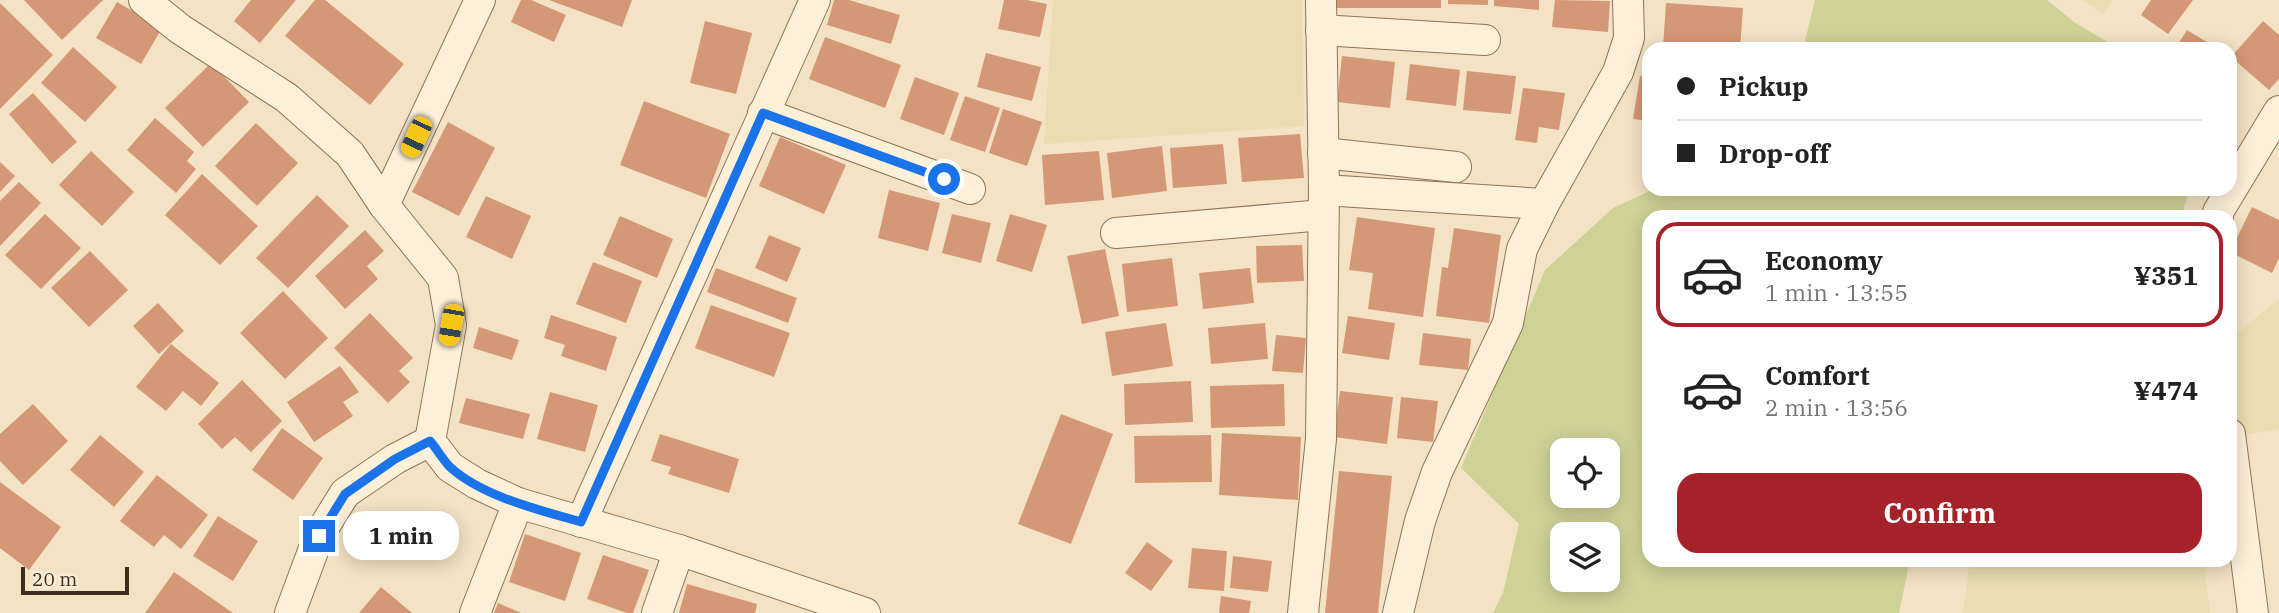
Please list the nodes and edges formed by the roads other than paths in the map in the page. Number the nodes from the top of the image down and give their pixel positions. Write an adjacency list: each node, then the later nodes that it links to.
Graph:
1 (144, 0): 16 (street)
2 (480, 0): 16 (street)
3 (815, 0): 9 (street)
4 (1321, 0): 6 (street)
5 (1628, 0): 15 (street)
6 (1321, 30): 7 (street); 10 (street)
7 (1485, 40)
8 (2279, 111): 12 (street)
9 (763, 113): 13 (street); 21 (street)
10 (1323, 153): 11 (street); 14 (street)
11 (1456, 167)
12 (2237, 181)
13 (970, 189)
14 (1324, 202): 15 (street); 17 (street); 28 (street)
15 (1544, 204): 29 (street)
16 (384, 205): 18 (street)
17 (1116, 233)
18 (430, 441): 20 (street); 24 (street)
19 (2237, 488): 30 (street)
20 (518, 503): 21 (street); 25 (street)
21 (581, 522): 22 (street)
22 (679, 550): 23 (street); 26 (street)
23 (818, 605): 27 (street)
24 (290, 613)
25 (475, 613)
26 (657, 613)
27 (865, 613)
28 (1303, 613)
29 (1398, 613)
30 (2253, 613)

